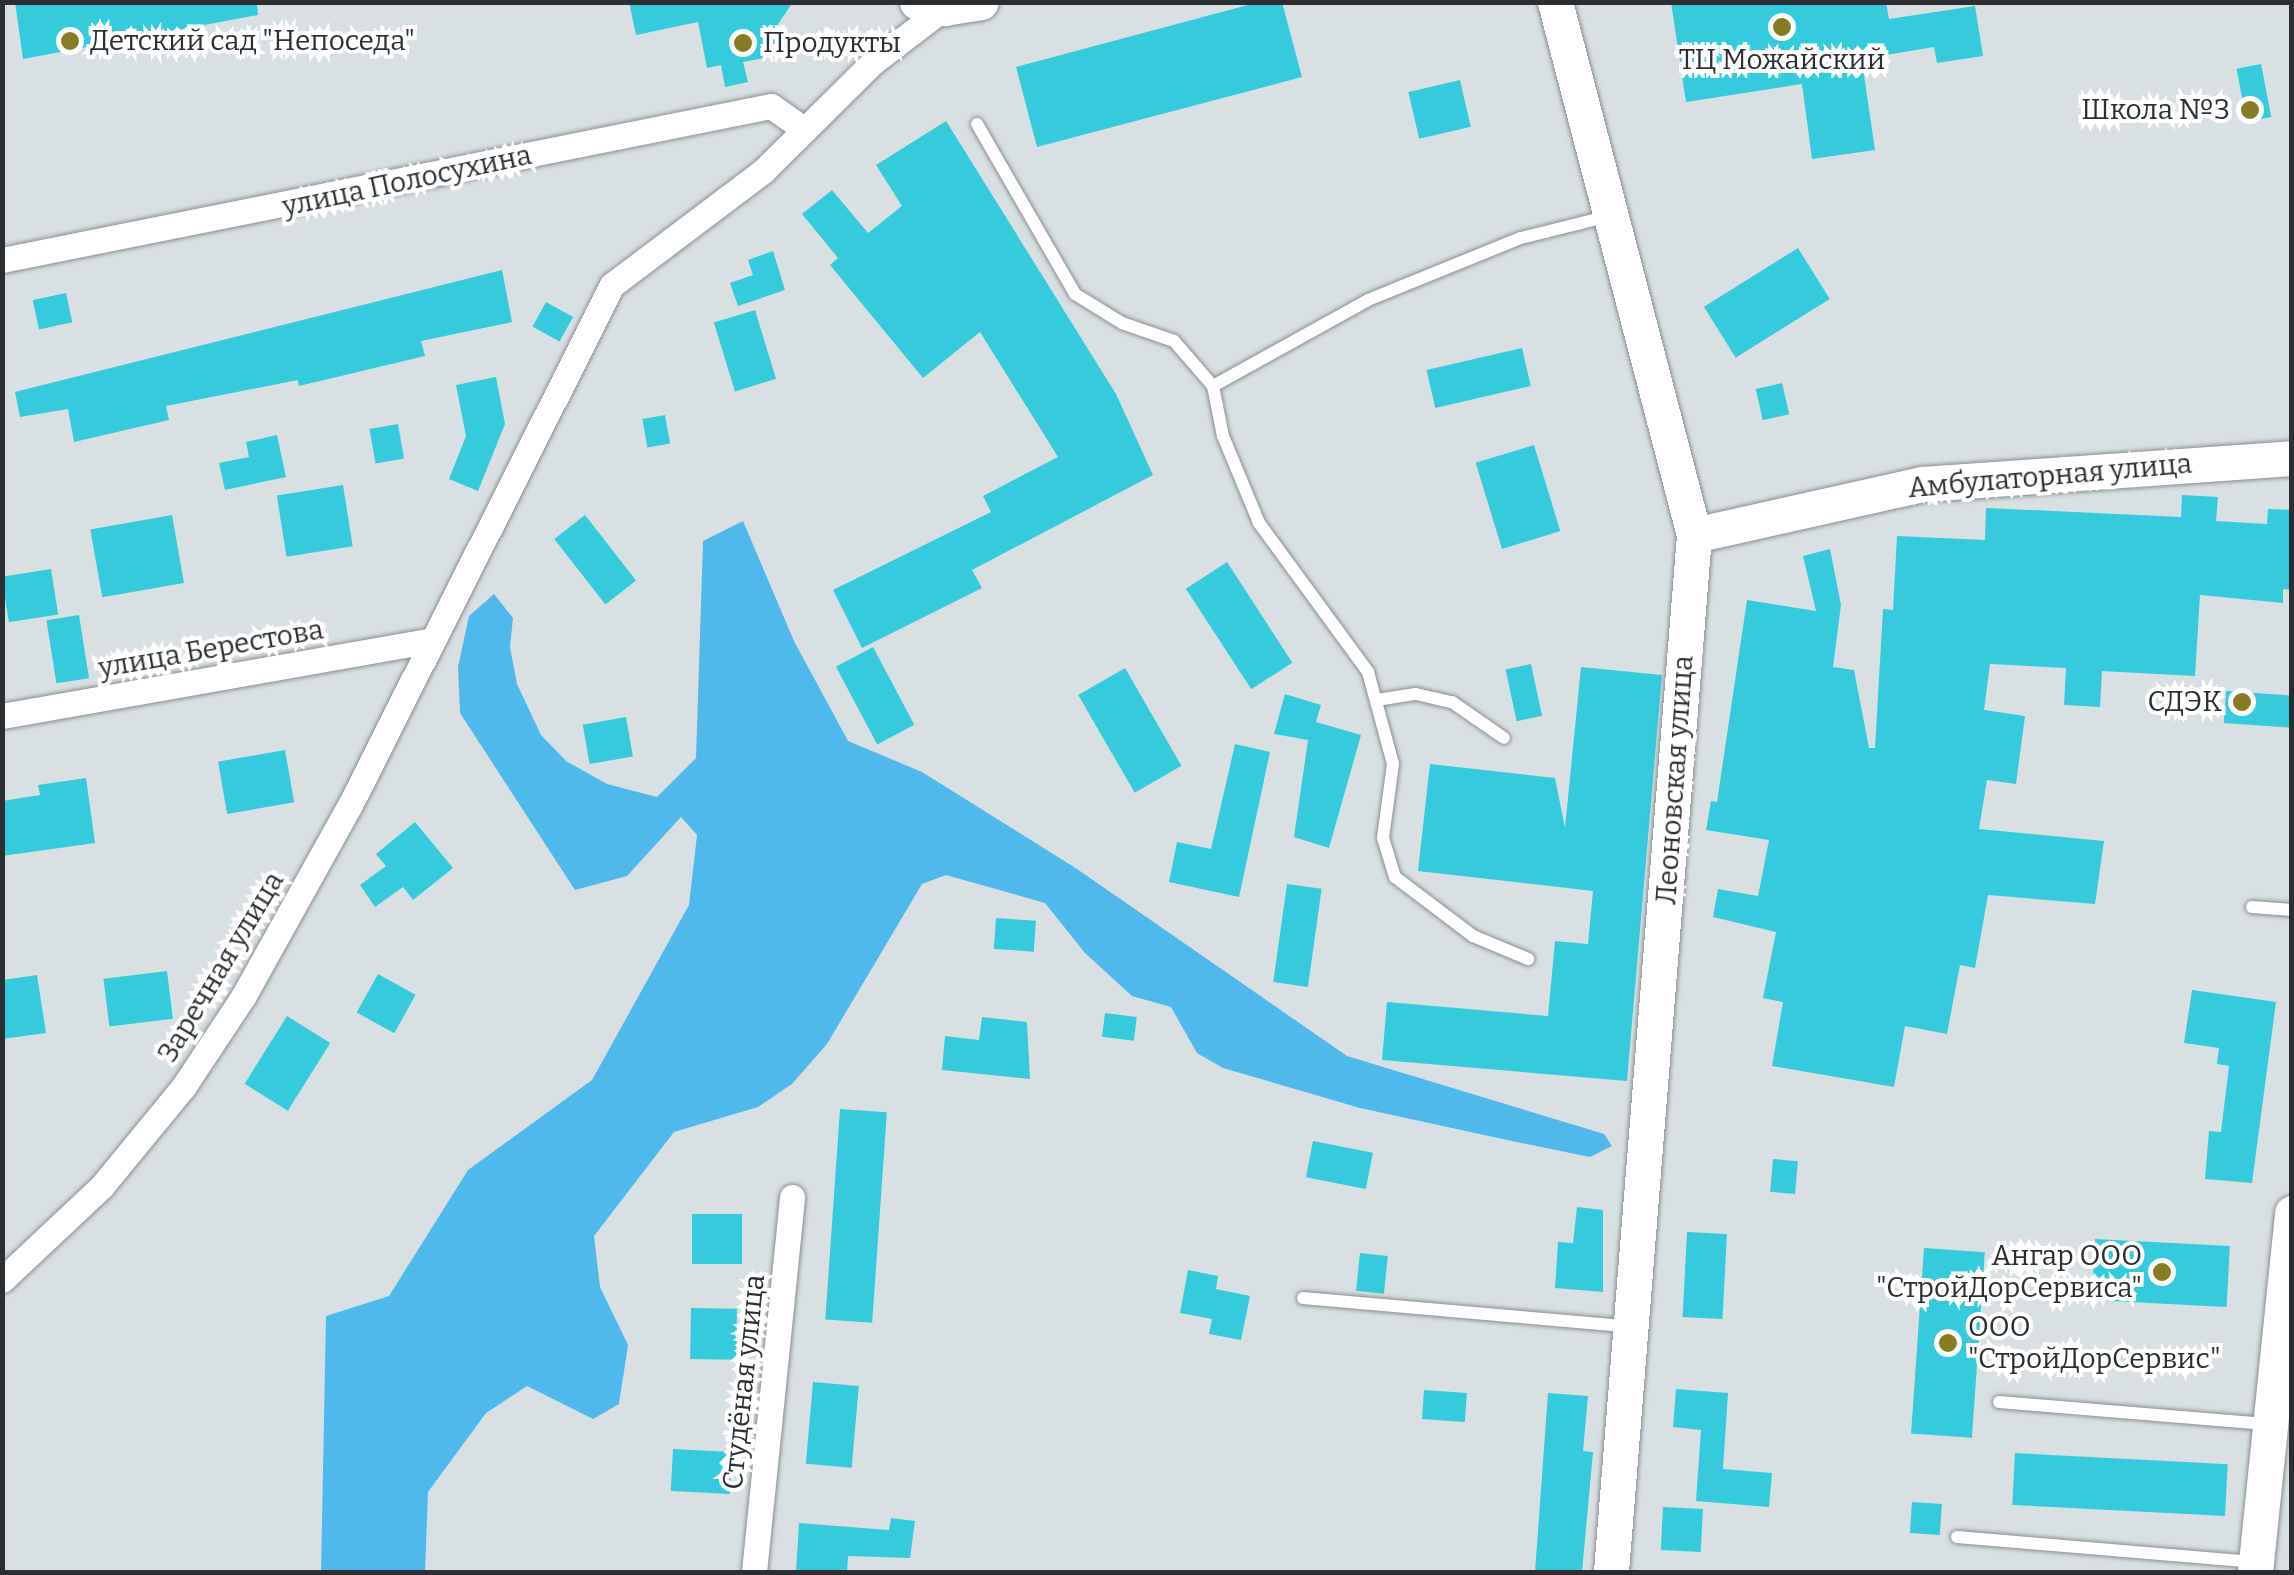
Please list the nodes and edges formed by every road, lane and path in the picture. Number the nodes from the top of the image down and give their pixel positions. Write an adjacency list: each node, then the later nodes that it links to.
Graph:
1 (981, 2): 3 (street)
2 (1554, 2): 6 (street, Леоновская улица)
3 (930, 6): 5 (street)
4 (977, 124): 8 (lane)
5 (803, 128): 7 (street, улица Полосухина); 11 (street)
6 (1612, 216): 8 (lane); 10 (street, Леоновская улица)
7 (2, 260)
8 (1213, 386): 12 (lane)
9 (2292, 458): 10 (street, Амбулаторная улица)
10 (1694, 535): 22 (street, Леоновская улица)
11 (429, 641): 13 (street, улица Берестова); 20 (street, Заречная улица)
12 (1377, 700): 14 (lane); 17 (lane)
13 (2, 716)
14 (1504, 738)
15 (2252, 906): 16 (lane)
16 (2292, 910)
17 (1528, 959)
18 (792, 1196): 27 (street, Студёная улица)
19 (2291, 1232): 24 (street)
20 (2, 1280)
21 (1302, 1298): 22 (lane)
22 (1634, 1326): 28 (street, Леоновская улица)
23 (1999, 1402): 24 (lane)
24 (2269, 1424): 26 (street)
25 (1958, 1536): 26 (lane)
26 (2255, 1568)
27 (754, 1572)
28 (1611, 1572)

